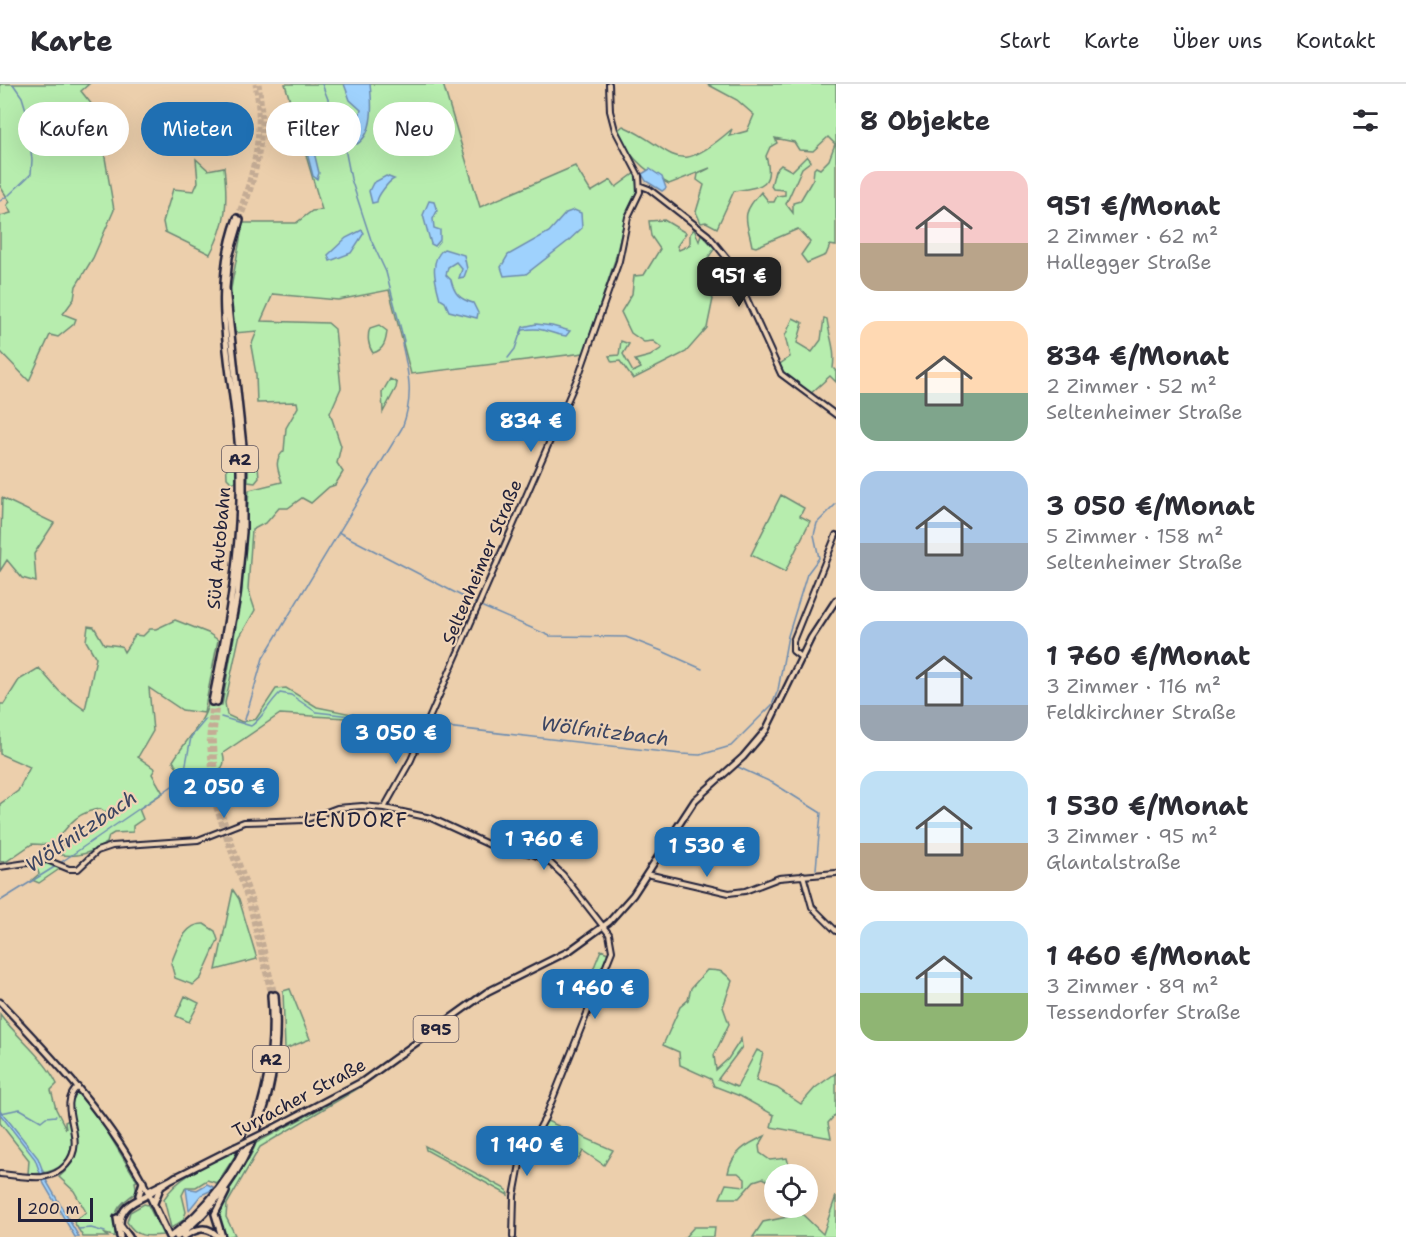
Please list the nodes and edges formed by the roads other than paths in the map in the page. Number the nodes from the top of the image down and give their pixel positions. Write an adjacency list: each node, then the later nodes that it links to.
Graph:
1 (609, 84): 2 (street)
2 (641, 186): 4 (street); 9 (street, Seltenheimer Straße)
3 (238, 219): 8 (highway, Süd Autobahn / A2)
4 (836, 415)
5 (836, 535): 7 (street)
6 (836, 600): 7 (main road, Turracher Straße / B95)
7 (802, 658): 11 (main road, Turracher Straße / B95)
8 (215, 702)
9 (384, 808): 10 (street); 14 (street)
10 (0, 867)
11 (647, 873): 13 (street); 14 (main road, Turracher Straße / B95)
12 (836, 873): 13 (street)
13 (803, 875): 15 (street)
14 (603, 927): 21 (main road, Turracher Straße / B95, bridge); 31 (street)
15 (836, 931)
16 (0, 1002): 17 (main road)
17 (78, 1087): 19 (street); 20 (main road)
18 (236, 1172): 27 (highway, A2); 28 (highway, A2); 30 (highway)
19 (0, 1174)
20 (144, 1183): 21 (main road); 22 (main road); 23 (highway)
21 (157, 1187): 22 (main road, Turracher Straße / B95); 24 (highway)
22 (148, 1192): 23 (highway); 24 (highway)
23 (140, 1197): 24 (highway); 25 (highway); 26 (highway)
24 (154, 1204): 27 (highway)
25 (120, 1237)
26 (129, 1237)
27 (170, 1237)
28 (177, 1237)
29 (183, 1237): 30 (highway)
30 (220, 1237)
31 (513, 1237)

